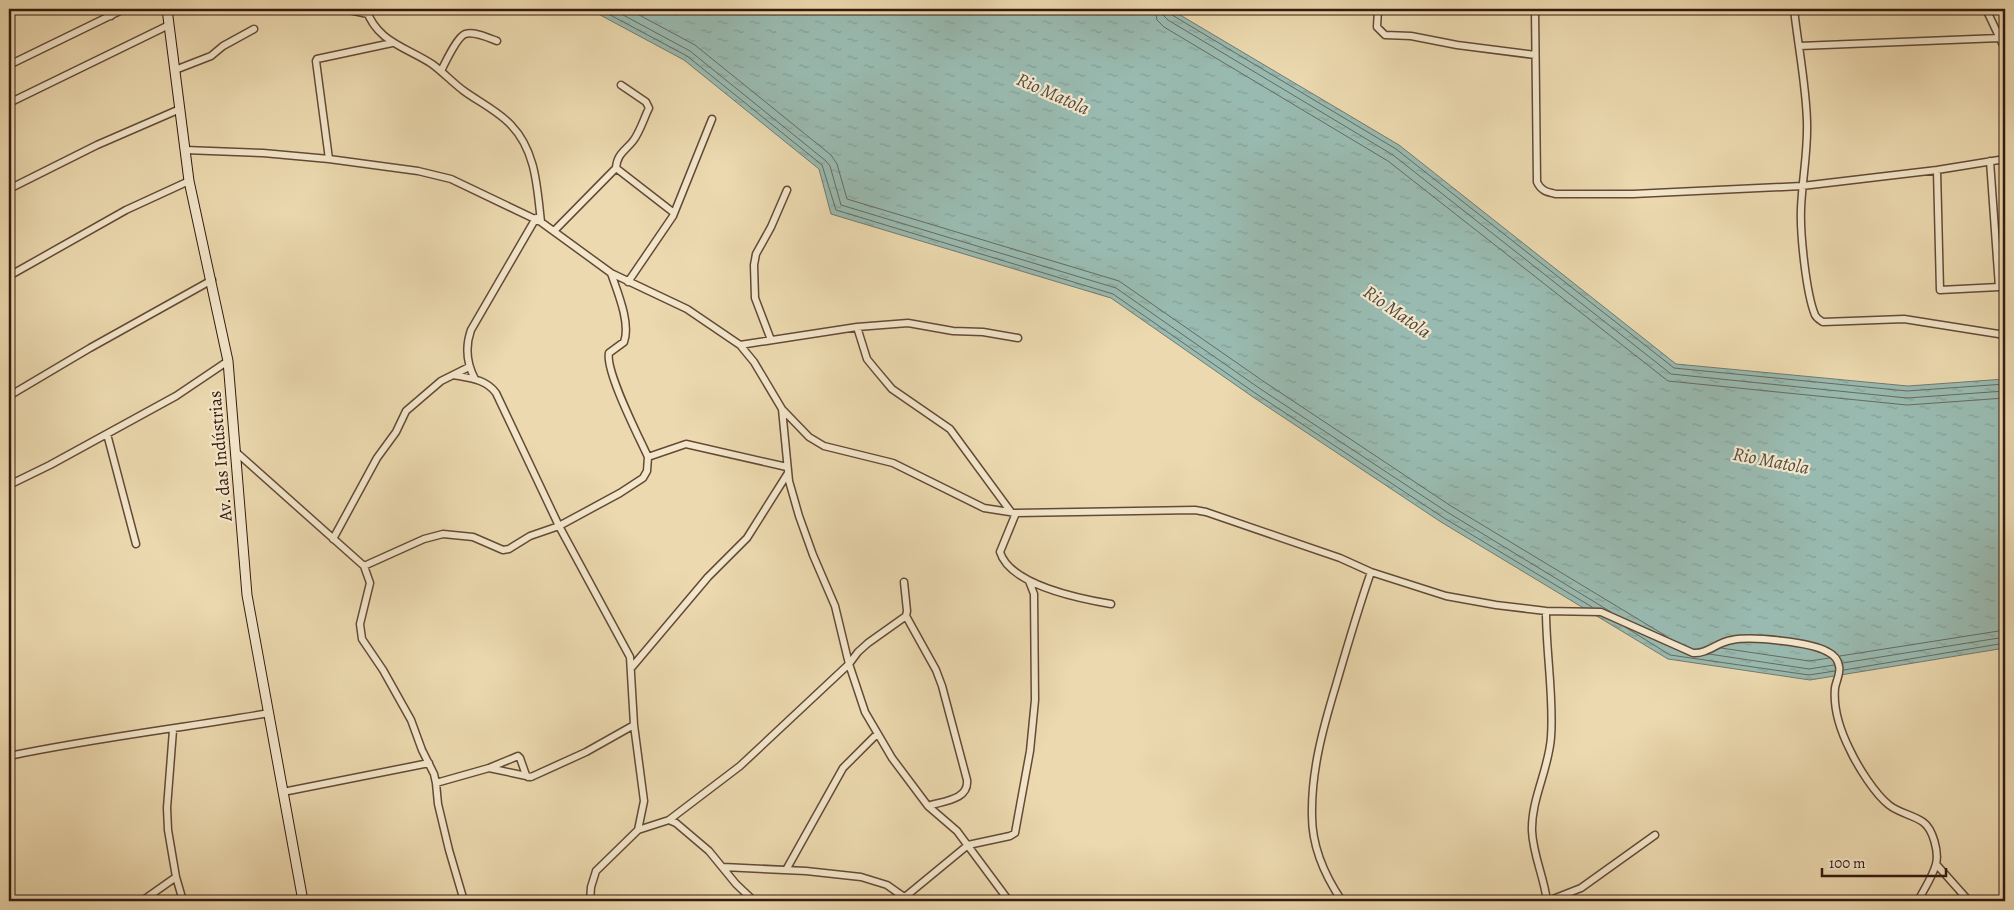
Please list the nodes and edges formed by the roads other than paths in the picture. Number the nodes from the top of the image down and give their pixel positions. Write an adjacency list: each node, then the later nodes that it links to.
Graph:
1 (107, 9): 10 (street)
2 (124, 9): 10 (street)
3 (167, 9): 11 (street, Av. das Indústrias)
4 (344, 9): 9 (street)
5 (1378, 9): 18 (street)
6 (1535, 9): 18 (street)
7 (1794, 9): 16 (street)
8 (1986, 9): 13 (street)
9 (367, 12): 15 (street)
10 (111, 16): 19 (street)
11 (169, 25): 20 (street, Av. das Indústrias); 23 (street)
12 (254, 29): 20 (street)
13 (2000, 38): 16 (street); 17 (street)
14 (497, 41): 21 (street)
15 (392, 43): 21 (street); 27 (street)
16 (1799, 46): 33 (street)
17 (2005, 50)
18 (1535, 55): 33 (street)
19 (9, 66)
20 (175, 70): 24 (street, Av. das Indústrias)
21 (441, 71): 37 (street)
22 (620, 85): 30 (street)
23 (9, 103)
24 (180, 110): 26 (street, Av. das Indústrias); 34 (street)
25 (712, 119): 36 (street)
26 (185, 150): 27 (street); 32 (street, Av. das Indústrias)
27 (329, 159): 37 (street)
28 (2005, 159): 29 (street)
29 (1990, 161): 31 (street); 31 (street)
30 (616, 168): 36 (street); 38 (street)
31 (1937, 170): 33 (street)
32 (189, 181): 40 (street); 41 (street, Av. das Indústrias)
33 (1802, 186): 44 (street)
34 (9, 189)
35 (787, 190): 46 (street)
36 (674, 213): 42 (street)
37 (539, 220): 38 (street); 49 (street)
38 (554, 231): 39 (street)
39 (611, 272): 42 (street); 56 (street)
40 (9, 276)
41 (212, 280): 48 (street, Av. das Indústrias); 52 (street)
42 (628, 282): 47 (street)
43 (857, 327): 45 (street); 46 (street); 59 (street)
44 (2005, 335)
45 (1018, 338)
46 (771, 340): 47 (street)
47 (740, 345): 53 (street)
48 (228, 361): 54 (street); 55 (street, Av. das Indústrias)
49 (469, 366): 50 (street); 51 (street)
50 (453, 376): 51 (street); 61 (street)
51 (476, 379): 60 (street)
52 (9, 396)
53 (782, 410): 57 (street); 59 (street)
54 (108, 434): 58 (street); 62 (street)
55 (236, 452): 61 (street); 72 (street, Av. das Indústrias)
56 (648, 457): 57 (street); 60 (street)
57 (787, 470): 70 (street); 71 (street)
58 (9, 485)
59 (1013, 512): 64 (street); 65 (street)
60 (559, 526): 63 (street); 71 (street)
61 (333, 538): 63 (street)
62 (136, 544)
63 (364, 566): 77 (street)
64 (1371, 572): 68 (street); 99 (street)
65 (1029, 581): 67 (street); 86 (street)
66 (904, 582): 69 (street)
67 (1110, 604)
68 (1546, 611): 87 (street); 100 (street)
69 (906, 616): 70 (street); 82 (street)
70 (849, 664): 75 (street); 83 (street)
71 (632, 667): 73 (street)
72 (268, 713): 74 (street); 81 (street, Av. das Indústrias)
73 (634, 725): 79 (street); 84 (street)
74 (173, 730): 76 (street); 90 (street)
75 (877, 734): 82 (street); 89 (street)
76 (9, 756)
77 (429, 762): 80 (street); 81 (street)
78 (489, 768): 79 (street); 79 (street); 80 (street)
79 (528, 777)
80 (436, 783): 95 (street)
81 (283, 792): 94 (street, Av. das Indústrias)
82 (928, 806): 86 (street)
83 (669, 820): 84 (street); 88 (street)
84 (638, 830): 96 (street)
85 (1655, 836): 100 (street)
86 (968, 845): 91 (street); 98 (street)
87 (1936, 864): 101 (street); 102 (street)
88 (723, 867): 89 (street); 97 (street)
89 (786, 870): 91 (street)
90 (176, 877): 92 (street); 93 (street)
91 (902, 899)
92 (142, 901)
93 (183, 901)
94 (303, 901)
95 (464, 901)
96 (590, 901)
97 (754, 901)
98 (1009, 901)
99 (1342, 901)
100 (1548, 901)
101 (1918, 901)
102 (1969, 901)

